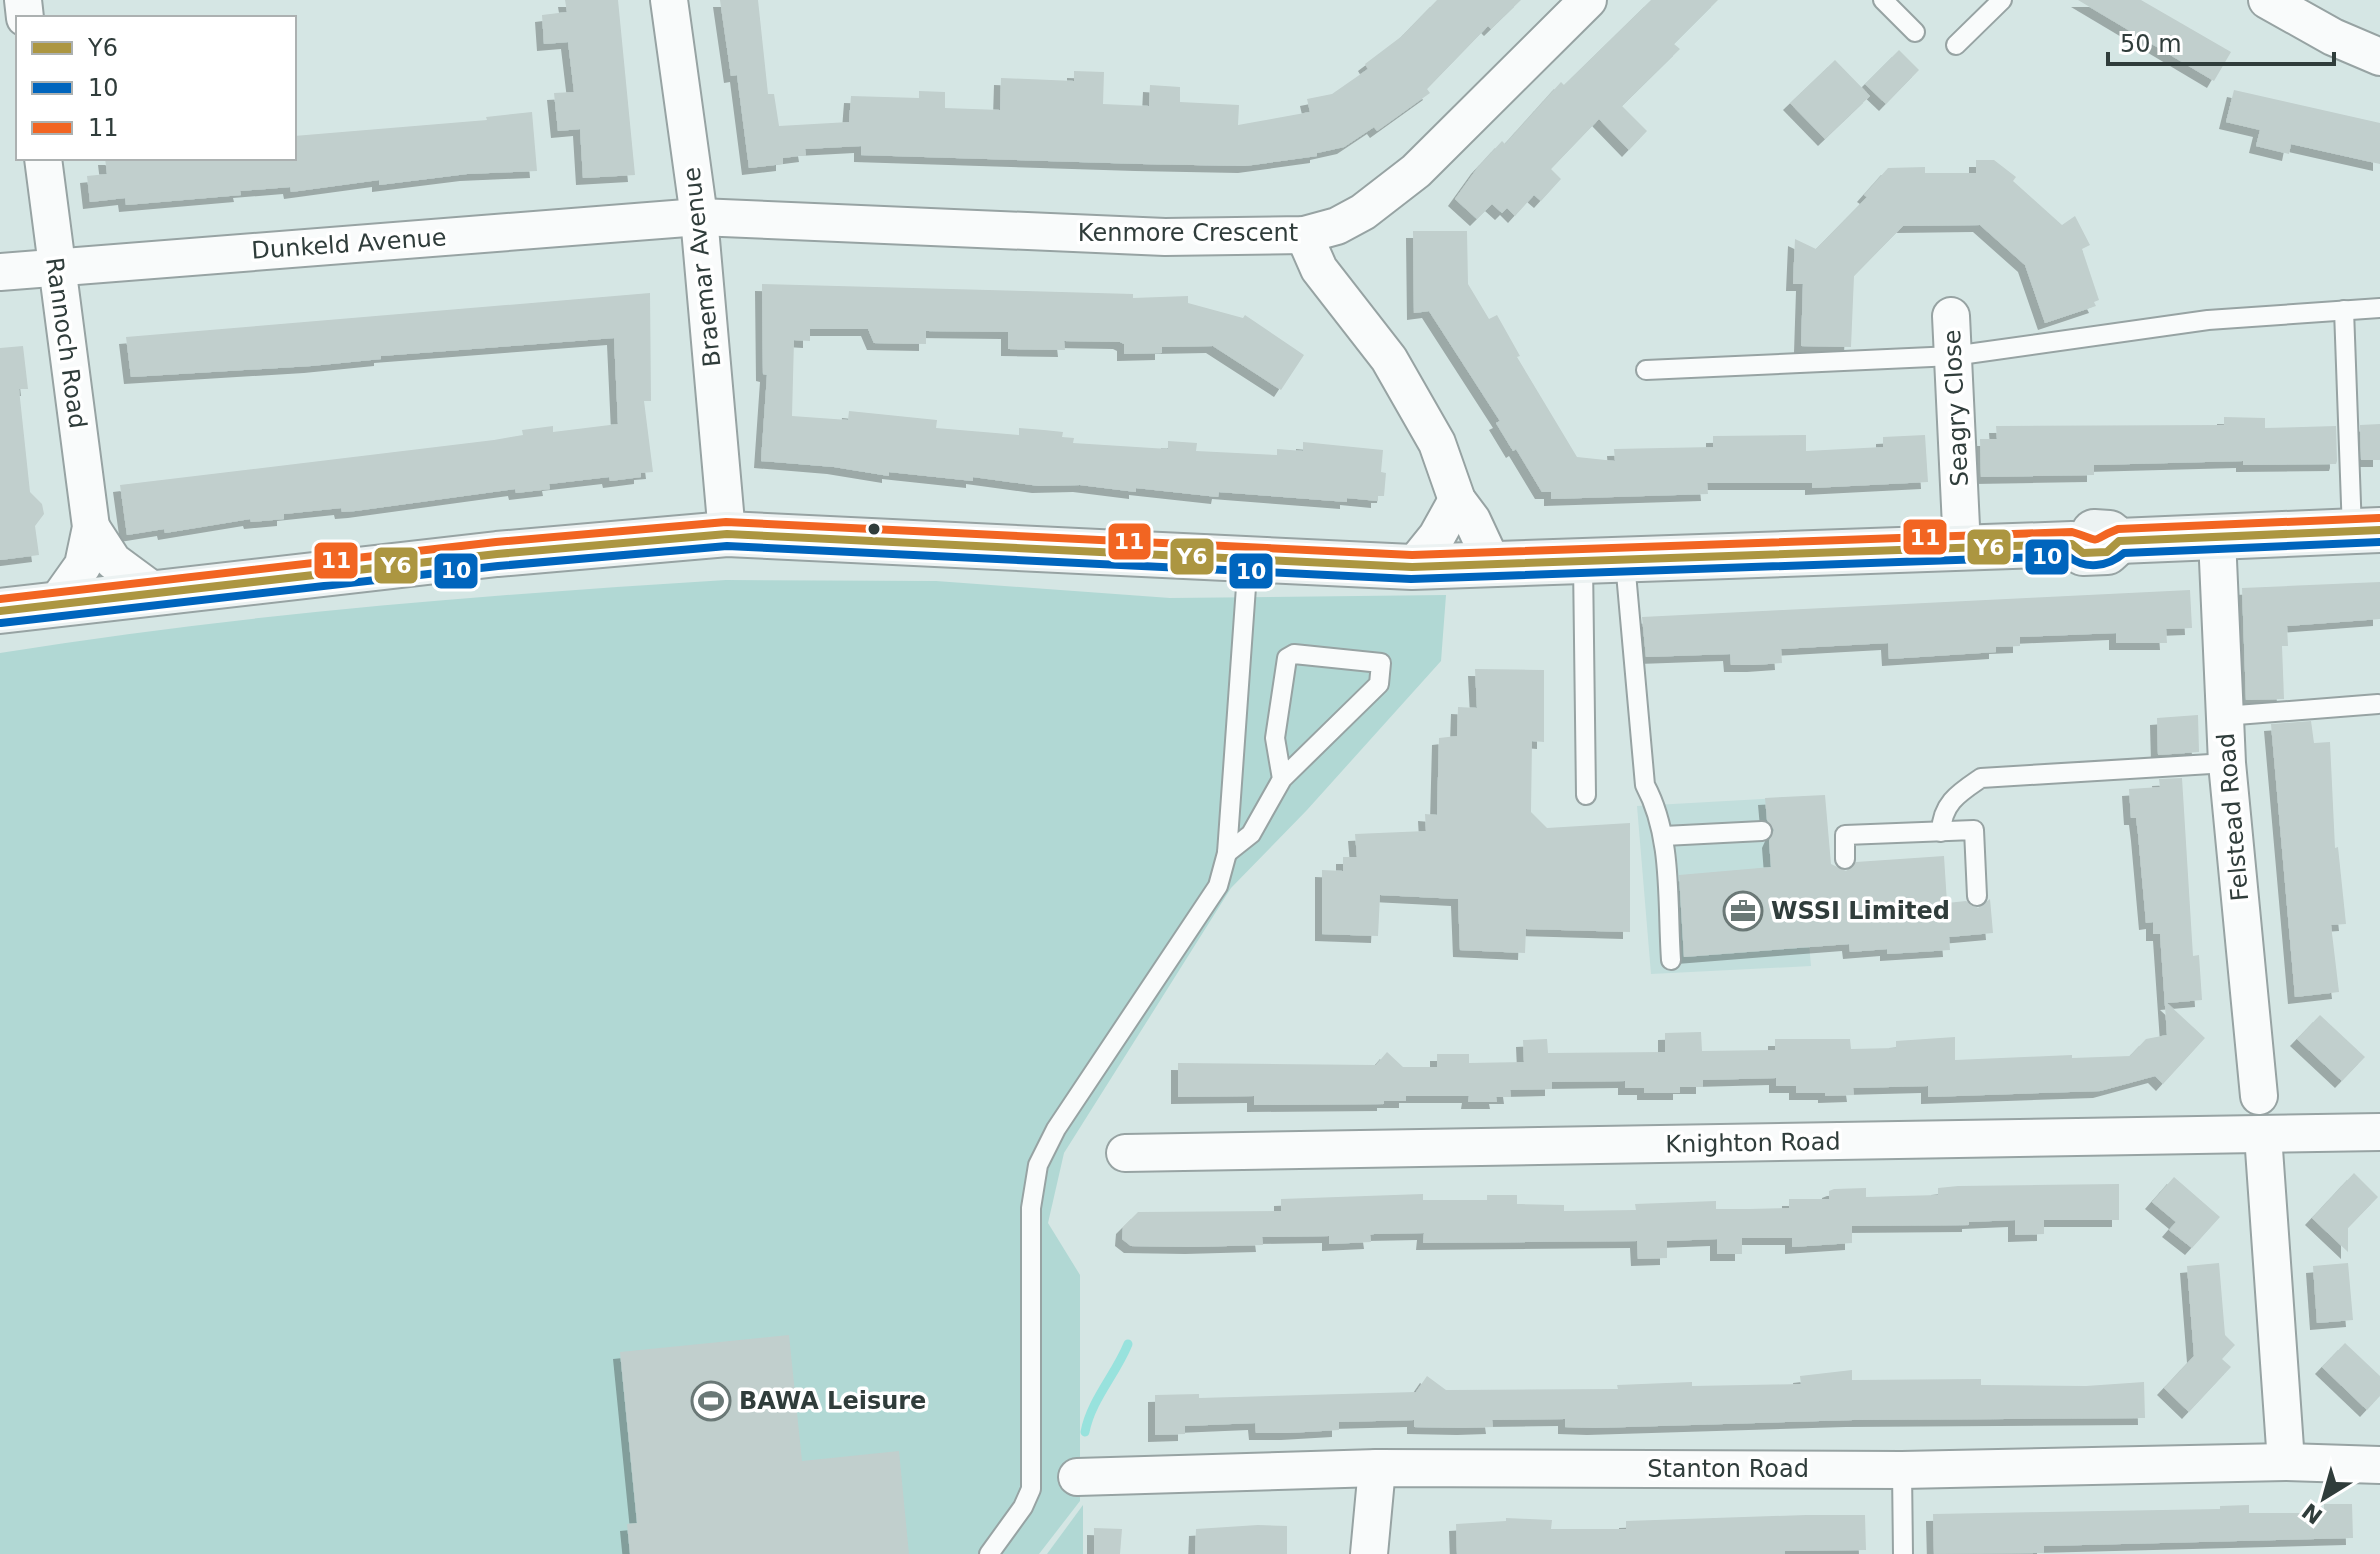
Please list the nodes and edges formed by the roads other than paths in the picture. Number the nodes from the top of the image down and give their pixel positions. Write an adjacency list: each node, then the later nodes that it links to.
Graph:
1 (669, 0): 10 (street, Braemar Avenue)
2 (1588, 0): 11 (street, Kenmore Crescent)
3 (1883, 0): 6 (lane)
4 (2002, 0): 7 (lane)
5 (2267, 0): 8 (street)
6 (1915, 32)
7 (1956, 45)
8 (2380, 57)
9 (43, 160): 12 (street, Rannoch Road)
10 (699, 217): 11 (street, Kenmore Crescent); 12 (street, Dunkeld Avenue); 22 (street, Braemar Avenue)
11 (1304, 235): 19 (street)
12 (56, 267): 13 (street, Dunkeld Avenue); 20 (street, Rannoch Road)
13 (0, 272)
14 (2380, 308): 15 (lane)
15 (2344, 310): 17 (lane); 21 (lane)
16 (1951, 316): 17 (street, Seagry Close)
17 (1953, 356): 18 (lane); 24 (street, Seagry Close)
18 (1646, 370)
19 (1457, 500): 27 (street); 28 (street)
20 (91, 527): 29 (street, Rannoch Road); 30 (street, Rannoch Road)
21 (2366, 530): 23 (main road)
22 (727, 534): 25 (main road); 29 (main road)
23 (2217, 538): 24 (main road); 33 (street, Felstead Road)
24 (1962, 548): 26 (main road)
25 (1249, 556): 28 (main road); 40 (lane)
26 (1604, 562): 27 (main road); 36 (lane); 39 (lane)
27 (1493, 565): 28 (main road)
28 (1412, 567)
29 (155, 592): 30 (main road)
30 (56, 603): 31 (main road)
31 (0, 611)
32 (2378, 704): 33 (lane)
33 (2224, 716): 34 (street, Felstead Road)
34 (2227, 763): 38 (lane); 44 (street, Felstead Road)
35 (1282, 779): 35 (lane); 40 (lane)
36 (1586, 795)
37 (1762, 831): 39 (lane)
38 (1941, 832): 41 (lane); 42 (lane)
39 (1664, 836): 43 (lane)
40 (1227, 853): 53 (lane)
41 (1845, 859)
42 (1977, 896)
43 (1671, 960)
44 (2259, 1096)
45 (2380, 1132): 46 (street, Knighton Road)
46 (2263, 1135): 47 (street, Knighton Road); 48 (street)
47 (1125, 1153)
48 (2286, 1462): 49 (street, Stanton Road); 51 (street, Stanton Road)
49 (2380, 1465)
50 (1377, 1468): 51 (street, Stanton Road); 52 (street, Stanton Road); 54 (street)
51 (1902, 1470): 55 (lane)
52 (1077, 1477)
53 (989, 1554)
54 (1369, 1554)
55 (1903, 1554)

